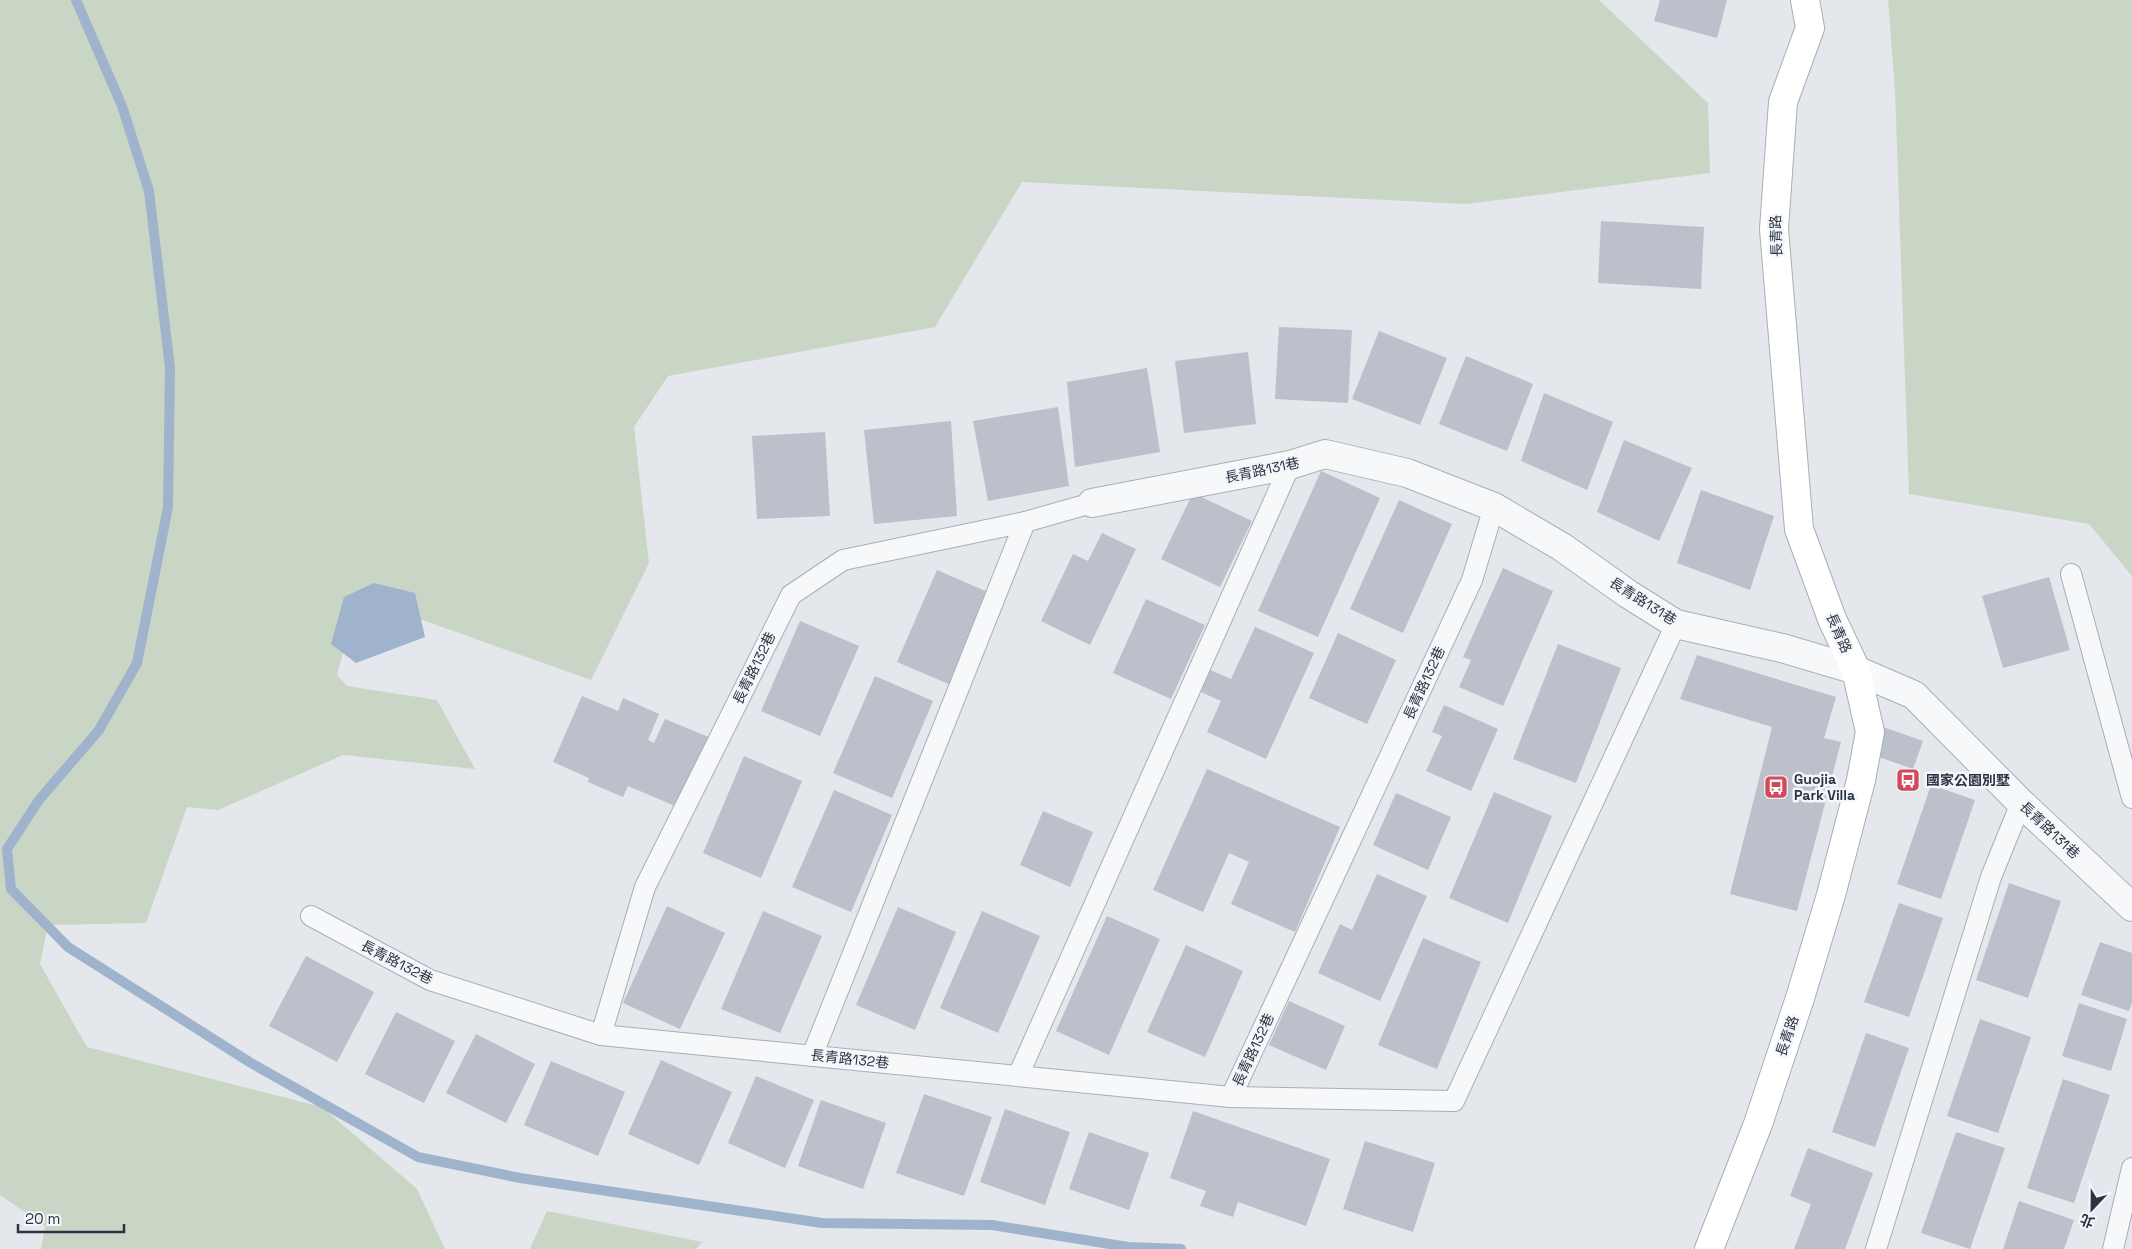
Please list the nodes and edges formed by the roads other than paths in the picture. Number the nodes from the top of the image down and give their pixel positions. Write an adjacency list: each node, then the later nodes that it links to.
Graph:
1 (1805, 0): 8 (street, 長青路)
2 (1290, 465): 3 (street, 長青路131巷); 4 (street, 長青路131巷); 15 (lane)
3 (1092, 503): 5 (lane, 長青路132巷)
4 (1494, 507): 7 (street, 長青路131巷); 16 (lane, 長青路132巷)
5 (1025, 522): 13 (lane, 長青路132巷); 14 (lane)
6 (2071, 574): 9 (lane)
7 (1676, 624): 8 (street, 長青路131巷); 16 (lane)
8 (1856, 670): 10 (street, 長青路131巷); 18 (street, 長青路)
9 (2132, 798)
10 (2021, 803): 11 (street, 長青路131巷); 19 (lane)
11 (2132, 908)
12 (311, 916): 13 (lane, 長青路132巷)
13 (602, 1035): 14 (lane, 長青路132巷)
14 (812, 1056): 15 (lane, 長青路132巷)
15 (1018, 1076): 16 (lane, 長青路132巷)
16 (1231, 1097)
17 (2132, 1168): 20 (lane)
18 (1709, 1249)
19 (1876, 1249)
20 (2112, 1249)

